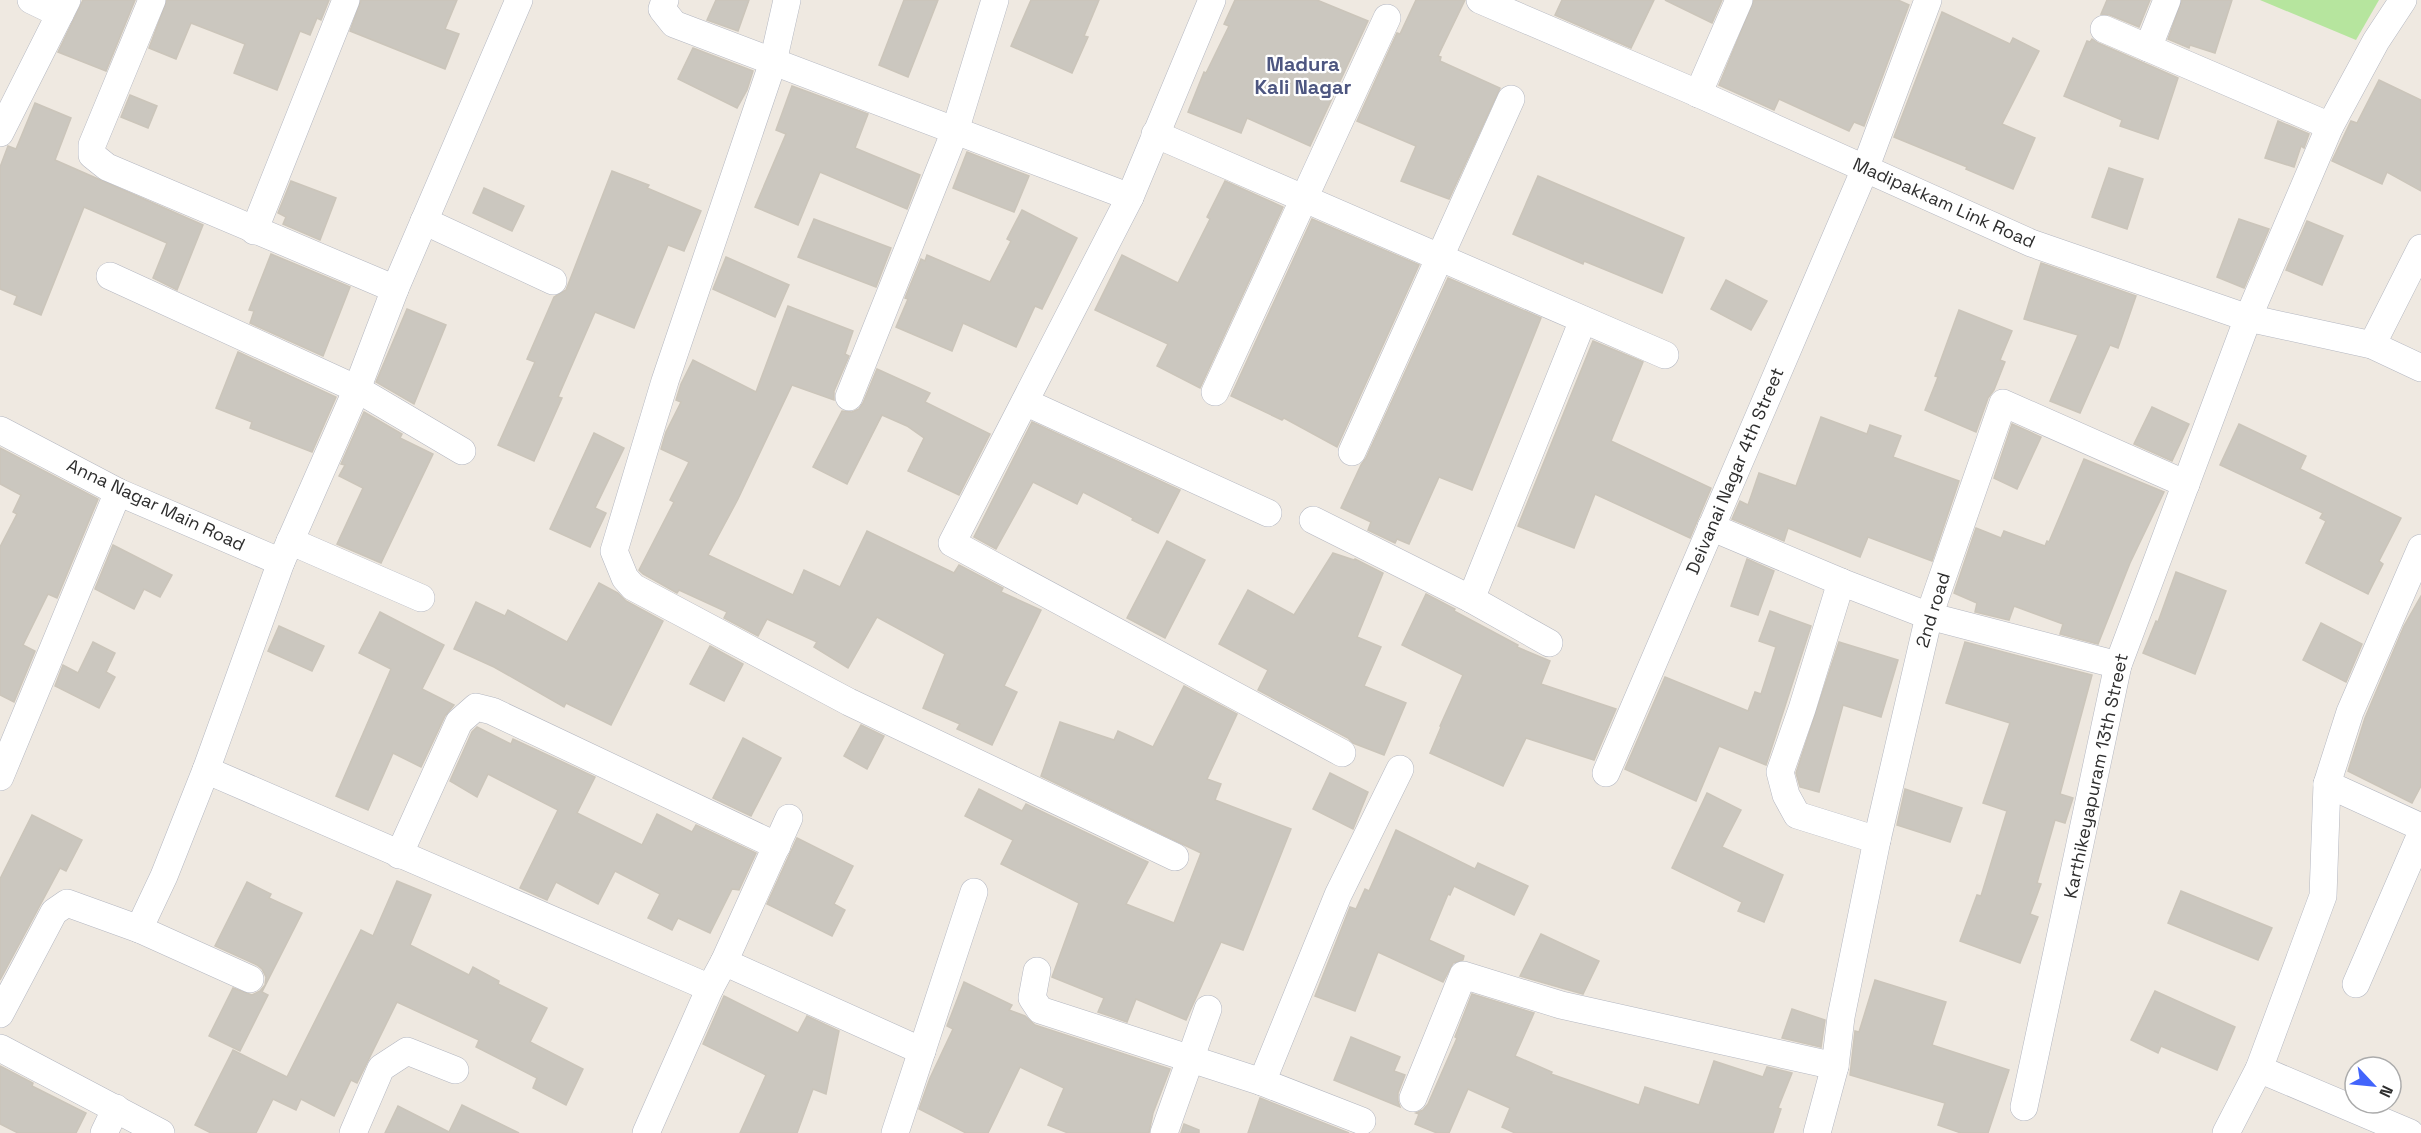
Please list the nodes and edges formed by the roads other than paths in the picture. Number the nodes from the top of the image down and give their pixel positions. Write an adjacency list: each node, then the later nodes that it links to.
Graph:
1 (30, 0): 14 (street)
2 (152, 0): 29 (street)
3 (346, 0): 29 (street)
4 (519, 0): 28 (street)
5 (665, 0): 18 (street)
6 (787, 0): 18 (street)
7 (995, 0): 22 (street)
8 (1212, 0): 24 (street)
9 (1480, 0): 19 (street, Madipakkam Link Road)
10 (1739, 0): 19 (street)
11 (1928, 0): 25 (street, Deivanai Nagar 4th Street)
12 (2167, 0): 17 (street)
13 (2403, 0): 21 (street, Karthikeyapuram 13th Street)
14 (63, 7): 23 (street)
15 (1387, 18): 27 (street)
16 (2104, 29): 17 (street)
17 (2148, 48): 21 (street)
18 (773, 62): 22 (street); 72 (street)
19 (1698, 94): 25 (street, Madipakkam Link Road)
20 (1511, 99): 31 (street)
21 (2330, 126): 35 (street, Karthikeyapuram 13th Street)
22 (955, 131): 26 (street); 42 (street)
23 (0, 133)
24 (1155, 134): 26 (street); 27 (street)
25 (1865, 169): 35 (street, Madipakkam Link Road); 51 (street, Deivanai Nagar 4th Street)
26 (1130, 197): 43 (street)
27 (1303, 199): 31 (street); 41 (street)
28 (424, 221): 33 (street); 34 (street)
29 (254, 231): 34 (street)
30 (2421, 248): 37 (street)
31 (1439, 258): 36 (street); 46 (street)
32 (110, 276): 40 (street)
33 (553, 281)
34 (394, 289): 40 (street)
35 (2248, 318): 37 (street, Madipakkam Link Road); 47 (street, Karthikeyapuram 13th Street)
36 (1583, 320): 38 (street); 56 (street)
37 (2372, 345): 39 (street, Madipakkam Link Road)
38 (1665, 355)
39 (2421, 368)
40 (357, 389): 45 (street); 53 (street)
41 (1215, 392)
42 (849, 397)
43 (1024, 402): 49 (street); 60 (street)
44 (0, 430): 48 (street, Anna Nagar Main Road)
45 (462, 451)
46 (1352, 452)
47 (2186, 484): 57 (street, 2nd road); 59 (street, Karthikeyapuram 13th Street)
48 (118, 492): 53 (street, Anna Nagar Main Road); 64 (street)
49 (1268, 513)
50 (1313, 520): 56 (street)
51 (1711, 527): 54 (street); 63 (street, Deivanai Nagar 4th Street)
52 (2421, 548): 65 (street)
53 (286, 551): 55 (street, Anna Nagar Main Road); 62 (street)
54 (1841, 582): 57 (street); 69 (street)
55 (421, 598)
56 (1471, 599): 58 (street)
57 (1929, 616): 59 (street); 69 (street, 2nd road)
58 (1549, 643)
59 (2118, 665): 90 (street, Karthikeyapuram 13th Street)
60 (1341, 753)
61 (1400, 769): 88 (street)
62 (206, 770): 71 (street); 74 (street)
63 (1606, 773)
64 (0, 777)
65 (2327, 784): 67 (street); 87 (street)
66 (789, 818): 70 (street)
67 (2421, 827)
68 (2421, 834): 78 (street)
69 (1877, 840): 85 (street, 2nd road)
70 (777, 846): 71 (street); 75 (street)
71 (399, 855): 79 (street)
72 (1175, 857)
73 (974, 892): 83 (street)
74 (139, 929): 77 (street); 81 (street)
75 (724, 962): 79 (street); 83 (street)
76 (1037, 970): 84 (street)
77 (250, 979)
78 (2356, 984)
79 (710, 988): 96 (street)
80 (1208, 1009): 84 (street)
81 (0, 1014)
82 (0, 1048): 91 (street)
83 (922, 1051): 97 (street)
84 (1190, 1060): 88 (street); 98 (street)
85 (1835, 1066): 89 (street); 99 (street, 2nd road)
86 (455, 1070): 95 (street)
87 (2259, 1070): 100 (street); 101 (street)
88 (1262, 1082): 92 (street)
89 (1413, 1098)
90 (2024, 1107)
91 (116, 1108): 93 (street); 94 (street)
92 (1362, 1121)
93 (104, 1133)
94 (161, 1133)
95 (353, 1133)
96 (646, 1133)
97 (895, 1133)
98 (1164, 1133)
99 (1817, 1133)
100 (2226, 1133)
101 (2410, 1133)

